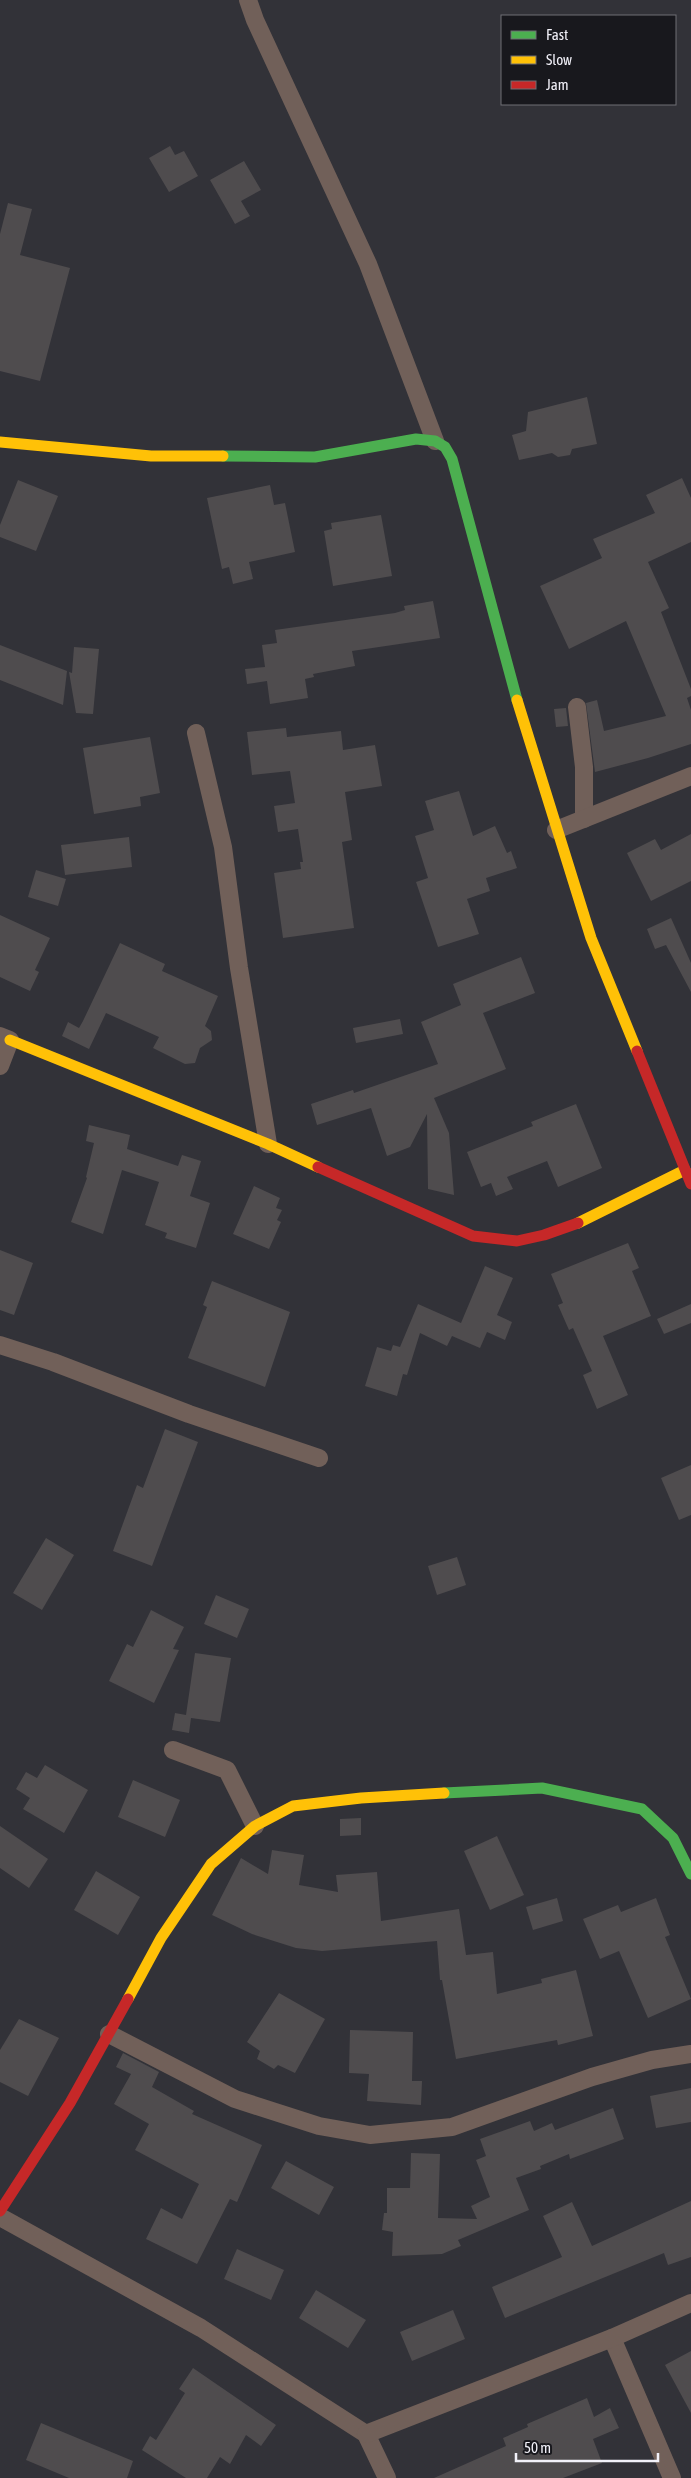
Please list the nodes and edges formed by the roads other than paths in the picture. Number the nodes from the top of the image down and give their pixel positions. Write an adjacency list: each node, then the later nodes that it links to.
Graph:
1 (248, 0): 2 (street)
2 (434, 441): 3 (street); 8 (street)
3 (0, 442)
4 (576, 707): 7 (street)
5 (196, 733): 11 (street)
6 (691, 776): 7 (street)
7 (584, 819): 8 (street)
8 (556, 830): 12 (street)
9 (5, 1038): 10 (street); 11 (street)
10 (0, 1066)
11 (268, 1144): 12 (street)
12 (685, 1170): 13 (street)
13 (691, 1184)
14 (0, 1345): 15 (street)
15 (319, 1458)
16 (173, 1750): 17 (street)
17 (255, 1826): 18 (street); 19 (street)
18 (691, 1874)
19 (110, 2034): 20 (street); 21 (street)
20 (691, 2054)
21 (0, 2211)
22 (0, 2217): 25 (street)
23 (691, 2303): 24 (street)
24 (612, 2338): 25 (street); 27 (street)
25 (366, 2434): 26 (street)
26 (387, 2478)
27 (672, 2478)

